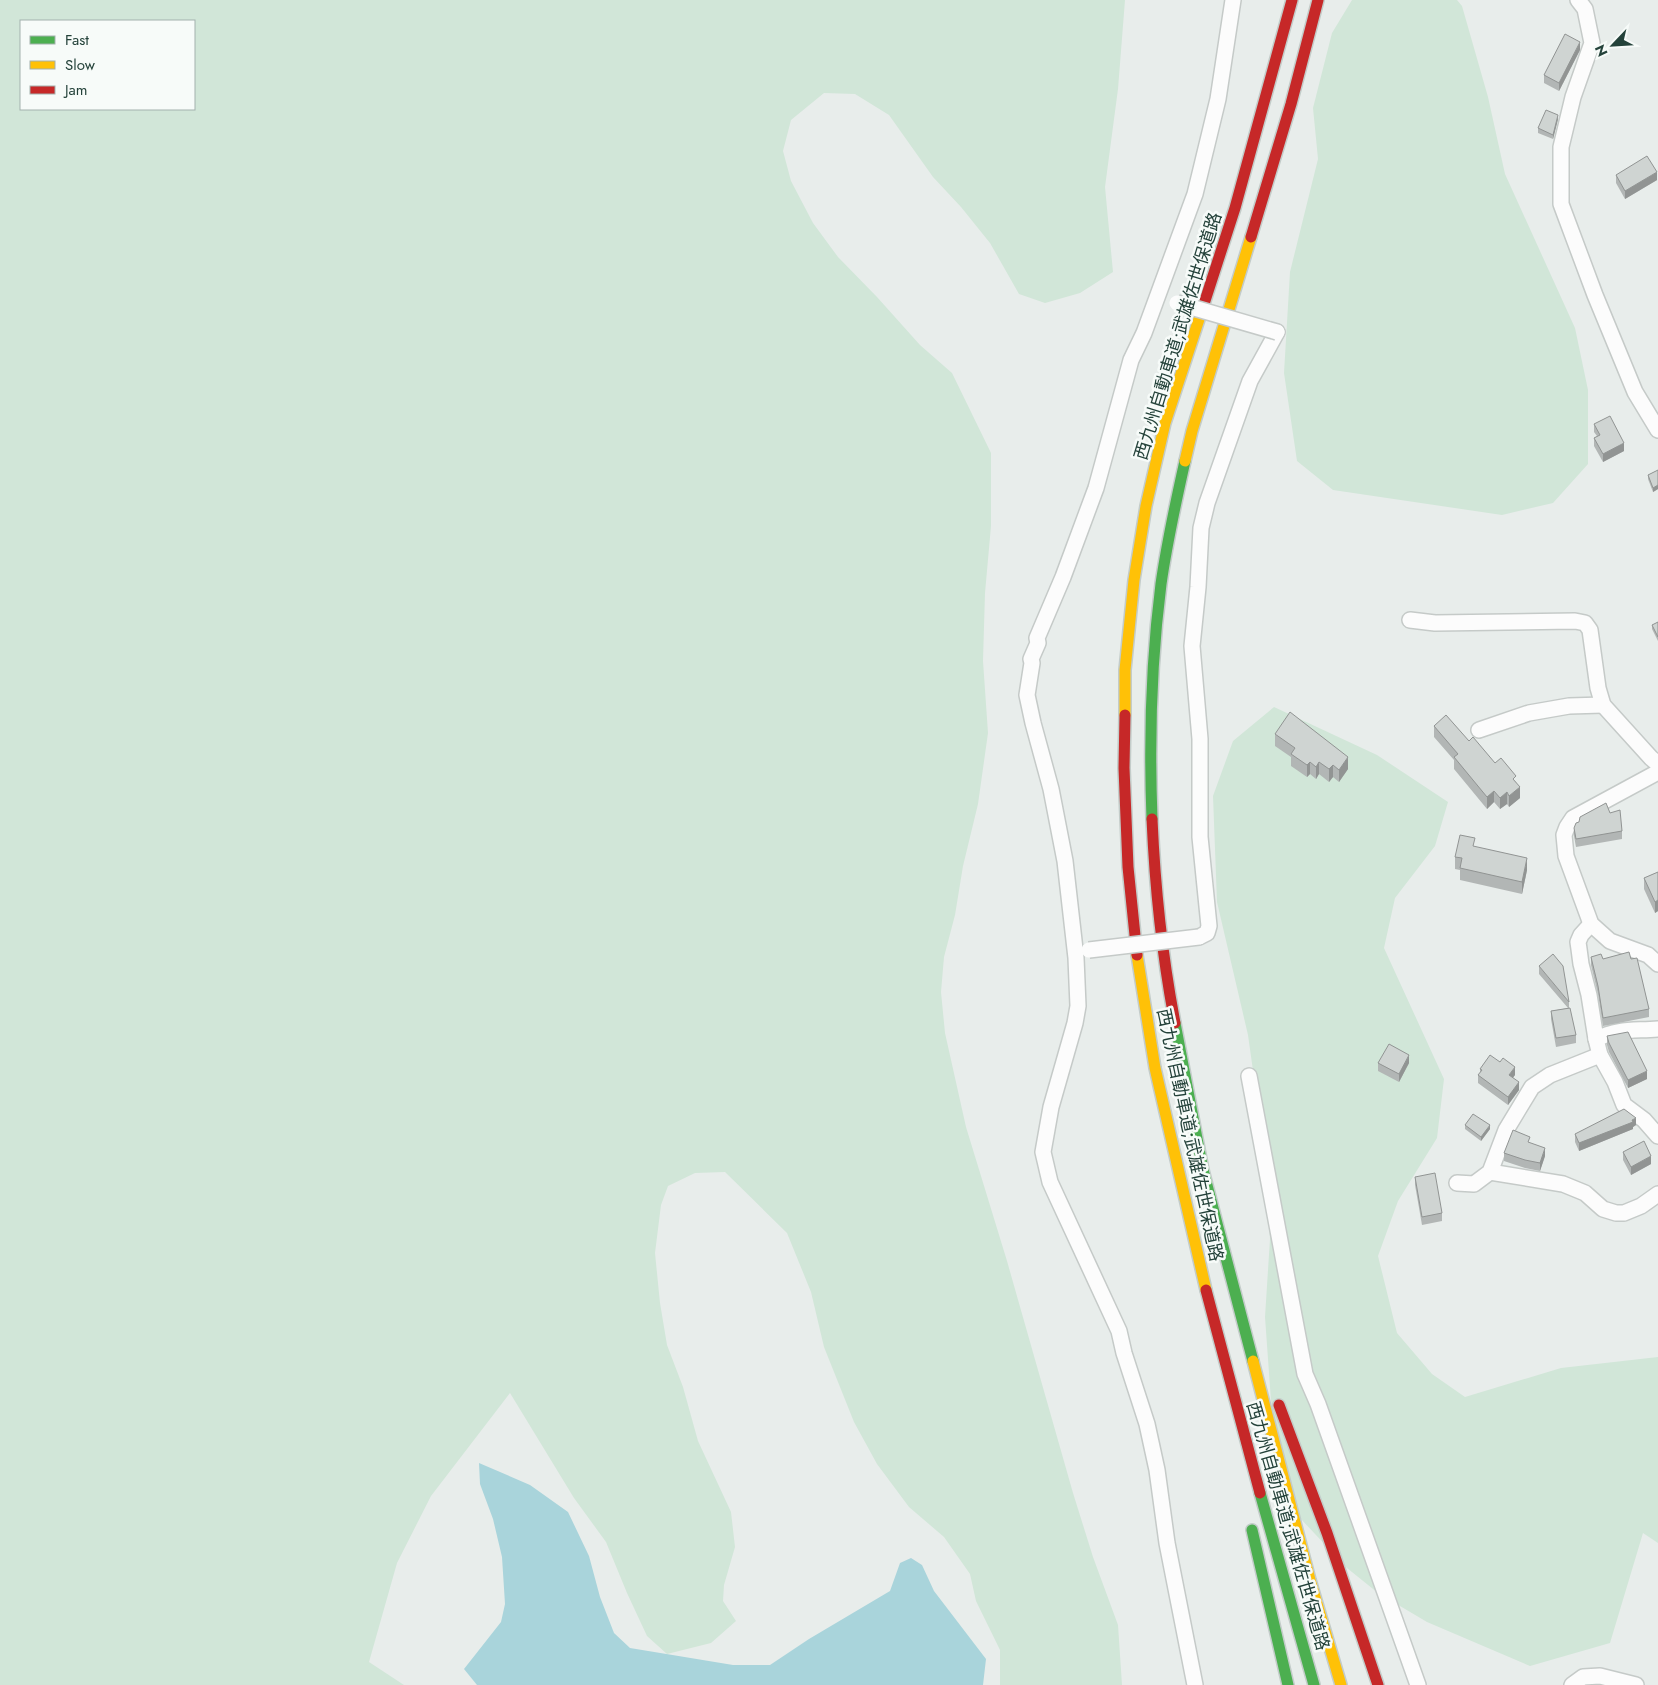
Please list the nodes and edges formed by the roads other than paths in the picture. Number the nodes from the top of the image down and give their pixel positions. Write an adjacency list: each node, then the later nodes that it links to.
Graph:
1 (1233, 0): 5 (street)
2 (1292, 0): 24 (highway, 西九州自動車道;武雄佐世保道路)
3 (1318, 0): 23 (highway, 西九州自動車道;武雄佐世保道路)
4 (1578, 0): 6 (street)
5 (1157, 299): 13 (street); 13 (street, bridge)
6 (1658, 430)
7 (1410, 620): 8 (street)
8 (1603, 705): 9 (street); 10 (street)
9 (1479, 730)
10 (1658, 764)
11 (1658, 772): 12 (street)
12 (1592, 924): 14 (street); 16 (street)
13 (1082, 951): 27 (street)
14 (1658, 964)
15 (1658, 1030): 16 (street)
16 (1596, 1039): 17 (street)
17 (1600, 1055): 19 (street); 20 (street)
18 (1249, 1076): 32 (street)
19 (1658, 1136)
20 (1490, 1172): 21 (street); 22 (street)
21 (1457, 1183)
22 (1658, 1194)
23 (1233, 1283): 30 (highway, 西九州自動車道;武雄佐世保道路); 31 (highway)
24 (1206, 1291): 25 (highway); 29 (highway, 西九州自動車道;武雄佐世保道路)
25 (1227, 1416)
26 (1250, 1520): 28 (highway)
27 (1195, 1685)
28 (1288, 1685)
29 (1314, 1685)
30 (1341, 1685)
31 (1378, 1685)
32 (1418, 1685)
33 (1572, 1685): 34 (street)
34 (1636, 1685)

